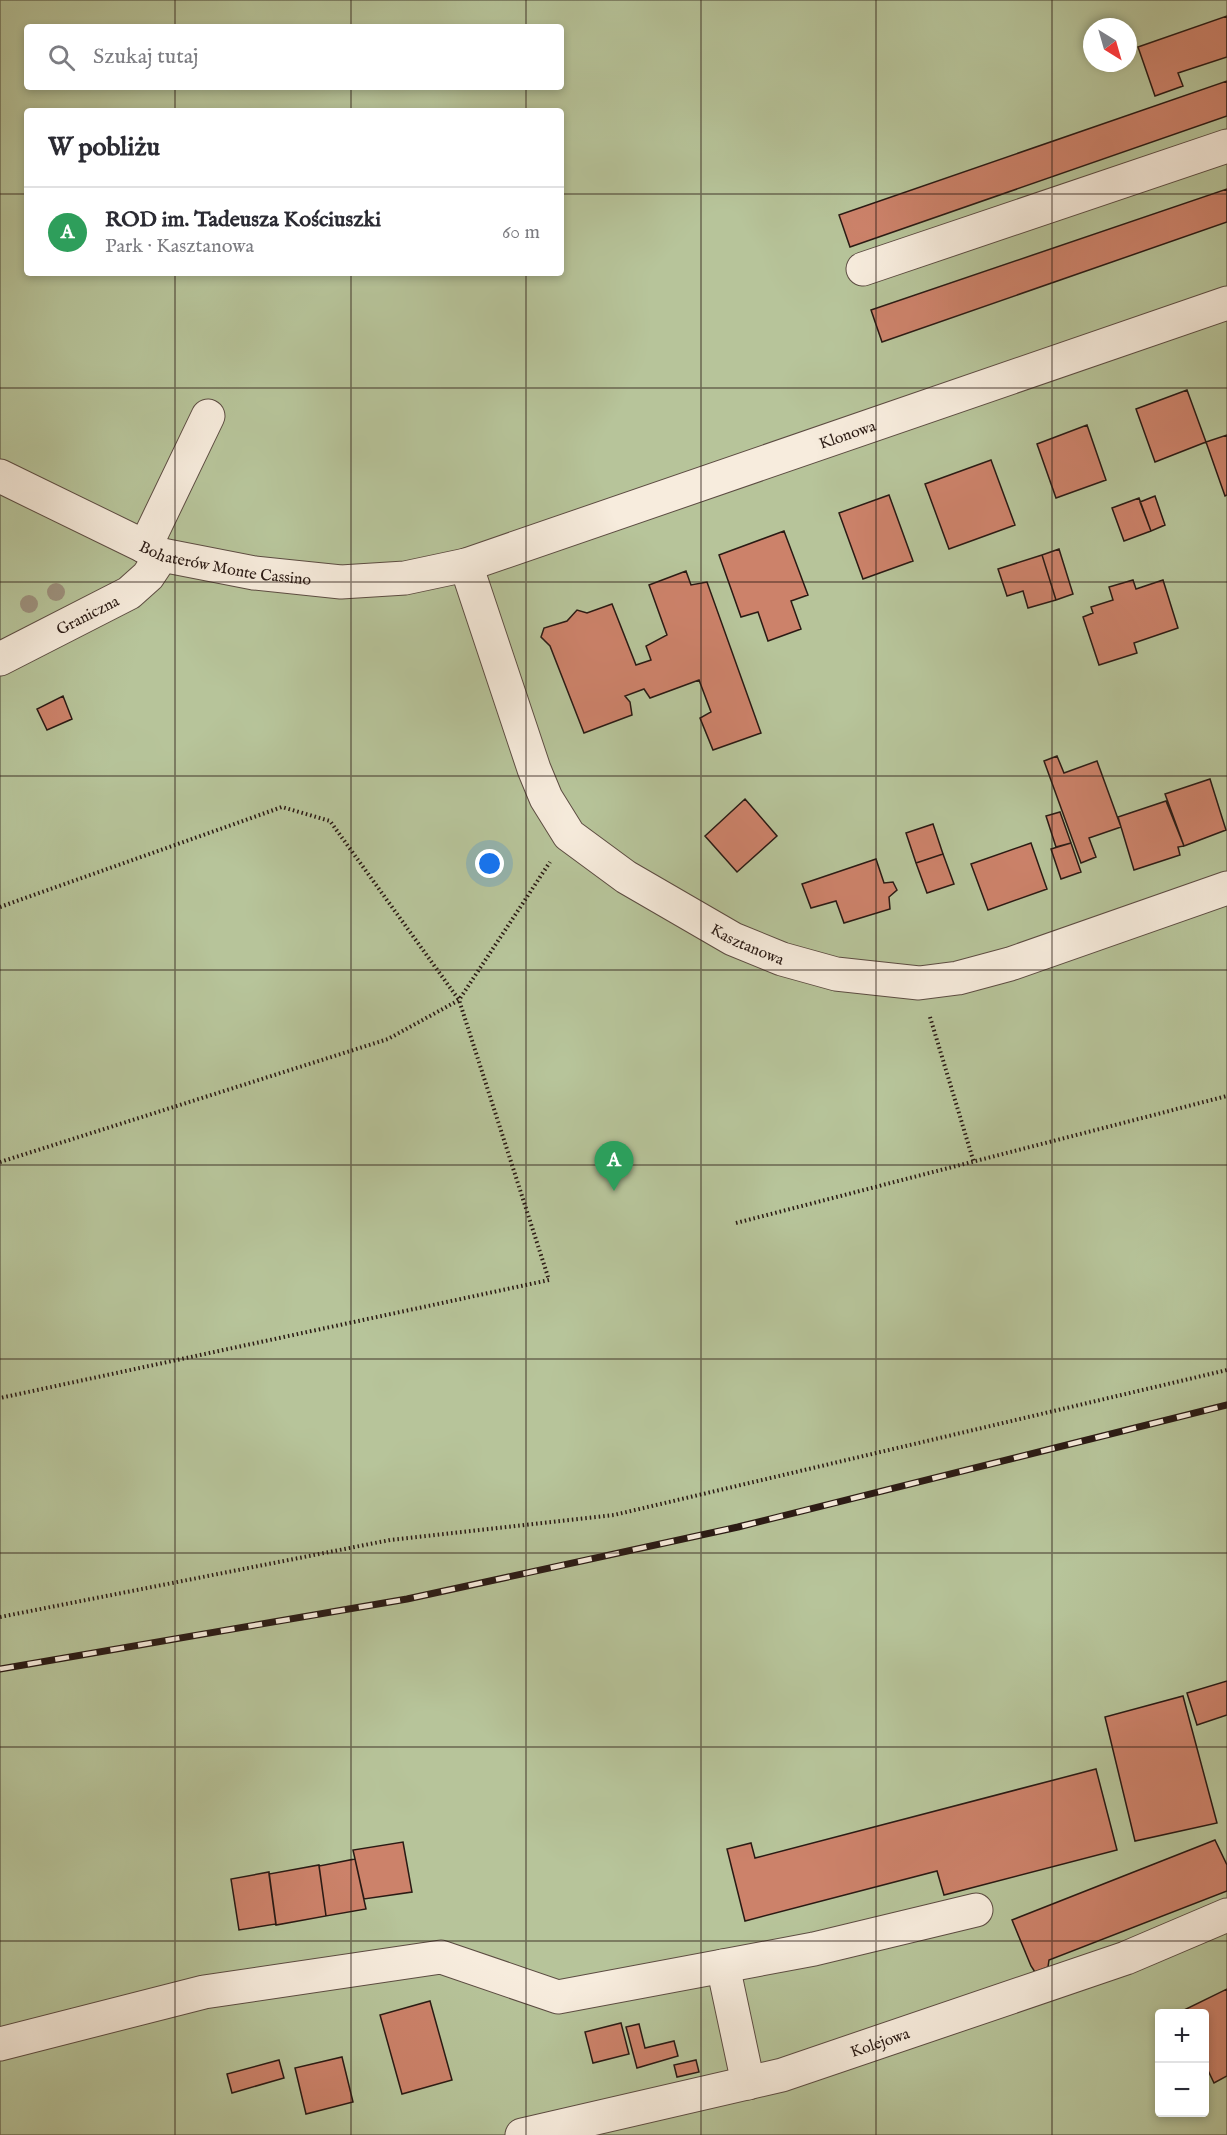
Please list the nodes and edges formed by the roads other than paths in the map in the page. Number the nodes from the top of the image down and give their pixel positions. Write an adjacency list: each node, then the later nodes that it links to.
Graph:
1 (1227, 146): 2 (street)
2 (863, 269)
3 (1227, 303): 7 (street, Klonowa)
4 (208, 416): 6 (street, Graniczna)
5 (0, 476): 6 (street, Bohaterów Monte Cassino)
6 (154, 551): 7 (street, Bohaterów Monte Cassino); 8 (street, Graniczna)
7 (466, 565): 9 (street, Kasztanowa)
8 (0, 659)
9 (1227, 888)
10 (976, 1910): 12 (street)
11 (1227, 1915): 14 (street, Kolejowa)
12 (723, 1966): 13 (street); 14 (street)
13 (0, 2044)
14 (748, 2083): 15 (street, Kolejowa)
15 (559, 2131): 16 (street, Kolejowa)
16 (522, 2135)

